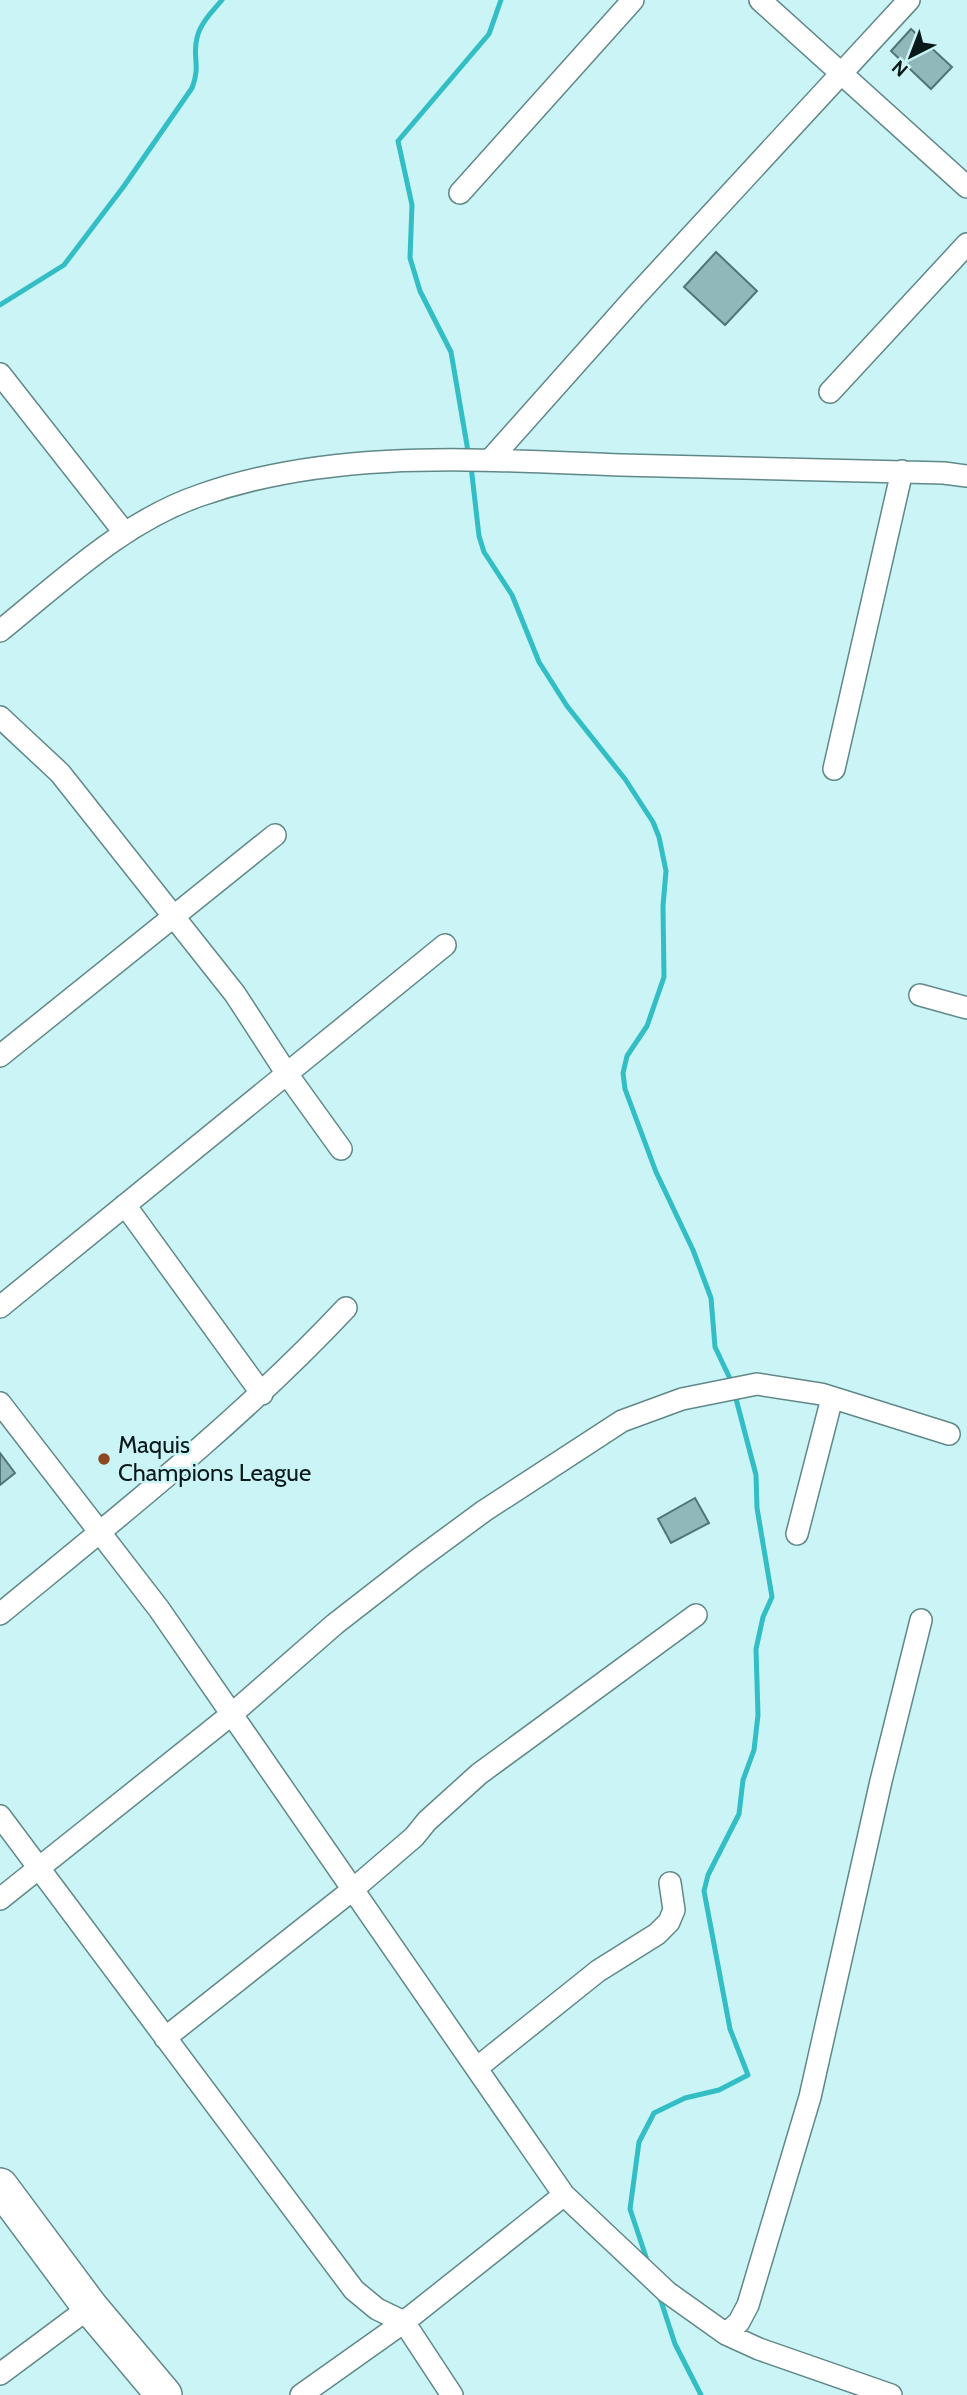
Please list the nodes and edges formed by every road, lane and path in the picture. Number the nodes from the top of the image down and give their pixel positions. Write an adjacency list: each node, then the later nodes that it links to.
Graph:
1 (633, 0): 6 (street)
2 (761, 0): 4 (street)
3 (909, 0): 4 (street)
4 (839, 74): 5 (street); 10 (street)
5 (967, 187)
6 (460, 193)
7 (967, 244): 9 (street)
8 (0, 374): 13 (street)
9 (830, 392)
10 (487, 461): 11 (street); 13 (street)
11 (902, 471): 12 (street); 16 (street)
12 (967, 476)
13 (124, 532): 14 (street)
14 (0, 631)
15 (0, 717): 18 (street)
16 (834, 769)
17 (275, 835): 18 (street)
18 (173, 918): 22 (street); 23 (street)
19 (445, 945): 23 (street)
20 (920, 995): 21 (street)
21 (967, 1008)
22 (0, 1056)
23 (287, 1074): 24 (street); 25 (street)
24 (341, 1149)
25 (125, 1205): 26 (street); 28 (street)
26 (0, 1307)
27 (346, 1308): 28 (street)
28 (262, 1394): 32 (street)
29 (832, 1398): 31 (street); 33 (street); 37 (street)
30 (0, 1403): 32 (street)
31 (950, 1434)
32 (99, 1533): 34 (street); 37 (street)
33 (797, 1534)
34 (0, 1614)
35 (696, 1615): 41 (street)
36 (921, 1620): 49 (street)
37 (232, 1714): 39 (street); 41 (street)
38 (0, 1816): 39 (street)
39 (40, 1868): 42 (street); 43 (street)
40 (670, 1883): 44 (street)
41 (351, 1892): 43 (street); 44 (street)
42 (0, 1899)
43 (165, 2038): 48 (street)
44 (478, 2067): 46 (street)
45 (0, 2186): 47 (highway)
46 (564, 2195): 48 (street); 49 (street)
47 (90, 2307): 50 (street); 51 (highway)
48 (404, 2322): 52 (street); 53 (street)
49 (726, 2334): 54 (street)
50 (0, 2374)
51 (164, 2395)
52 (301, 2395)
53 (452, 2395)
54 (891, 2395)

